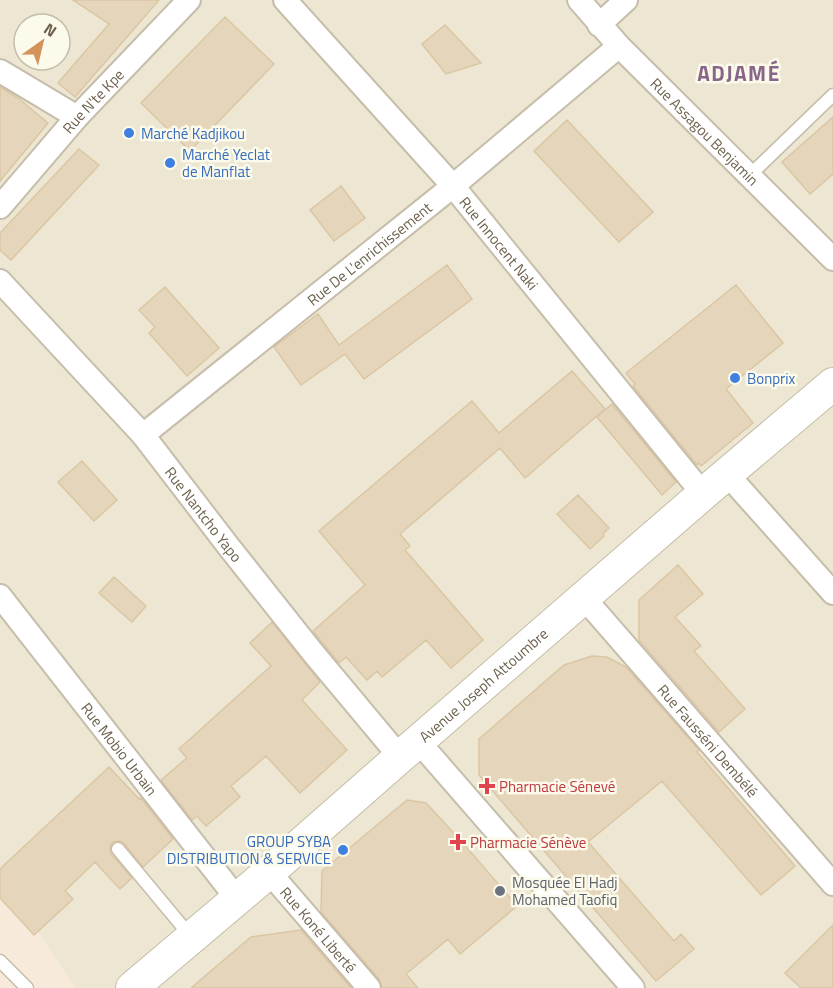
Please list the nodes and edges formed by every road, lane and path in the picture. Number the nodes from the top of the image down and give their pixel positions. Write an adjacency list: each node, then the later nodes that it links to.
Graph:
1 (189, 0): 9 (street, Rue N'te Kpe)
2 (285, 0): 11 (street, Rue Innocent Naki)
3 (579, 0): 5 (street, Rue Assagou Benjamin)
4 (626, 0): 5 (street)
5 (599, 25): 6 (street, Rue Assagou Benjamin)
6 (619, 46): 10 (street, Rue Assagou Benjamin); 11 (street, Rue De L'enrichissement)
7 (0, 71): 9 (street)
8 (833, 95): 10 (lane)
9 (77, 117): 12 (street, Rue N'te Kpe)
10 (749, 176): 13 (street, Rue Assagou Benjamin)
11 (453, 186): 16 (street, Rue De L'enrichissement); 18 (street, Rue Innocent Naki)
12 (0, 207)
13 (833, 259)
14 (0, 281): 16 (street, Rue Nantcho Yapo)
15 (833, 384): 17 (street, Avenue Joseph Attoumbre)
16 (143, 435): 22 (street, Rue Nantcho Yapo)
17 (727, 474): 18 (street, Avenue Joseph Attoumbre); 19 (street)
18 (703, 494): 21 (street, Avenue Joseph Attoumbre)
19 (833, 593)
20 (0, 596): 26 (street, Rue Mobio Urbain)
21 (584, 598): 22 (street, Avenue Joseph Attoumbre); 25 (street, Rue Fausséni Dembélé)
22 (409, 749): 24 (street, Avenue Joseph Attoumbre); 32 (street, Rue Nantcho Yapo)
23 (118, 849): 27 (lane)
24 (270, 872): 26 (street, Avenue Joseph Attoumbre); 31 (street, Rue Koné Liberté)
25 (833, 884)
26 (238, 900): 27 (street, Avenue Joseph Attoumbre)
27 (192, 938): 30 (street, Avenue Joseph Attoumbre)
28 (0, 961): 29 (lane)
29 (27, 988)
30 (132, 988)
31 (369, 988)
32 (633, 988)

